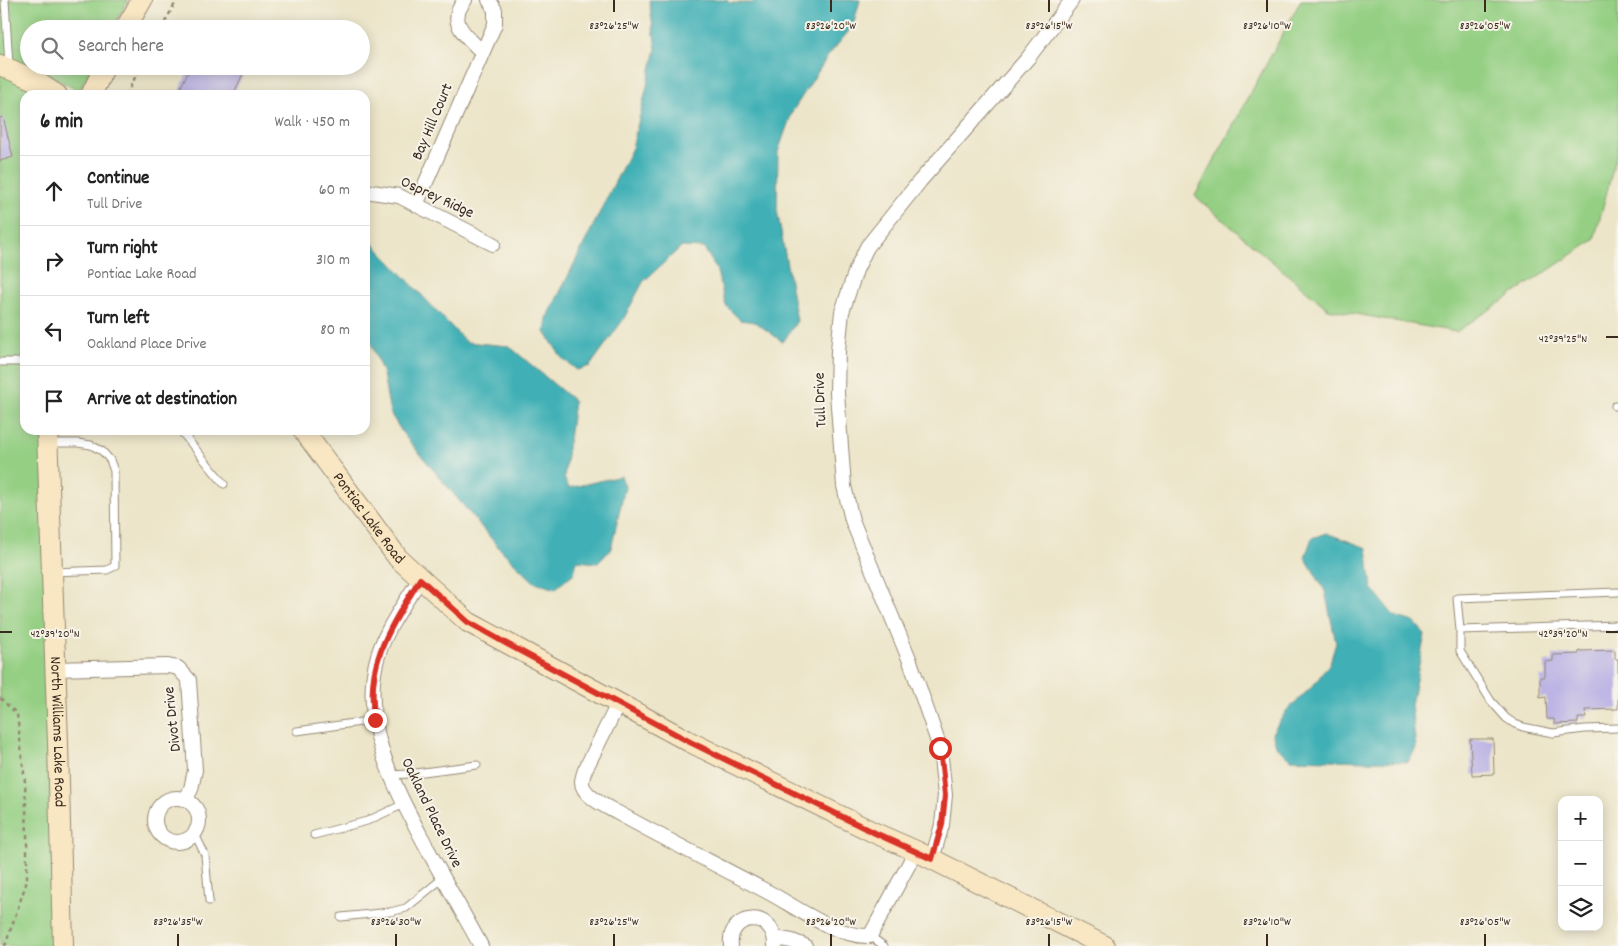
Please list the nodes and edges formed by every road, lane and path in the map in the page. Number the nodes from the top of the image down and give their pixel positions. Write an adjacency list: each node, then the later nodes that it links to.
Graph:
1 (5, 0): 10 (lane)
2 (142, 0): 7 (street)
3 (178, 0): 8 (path)
4 (465, 0): 9 (street)
5 (488, 0): 9 (street, Bay Hill Court)
6 (1072, 0): 44 (street, Tull Drive)
7 (130, 20)
8 (166, 20)
9 (482, 52): 19 (street, Bay Hill Court)
10 (5, 66): 11 (street)
11 (20, 73)
12 (24, 75): 15 (street)
13 (101, 75): 16 (street)
14 (136, 75): 17 (path)
15 (49, 90)
16 (93, 90)
17 (129, 90)
18 (370, 192): 19 (street, Osprey Ridge)
19 (416, 205): 20 (street, Osprey Ridge)
20 (493, 244)
21 (0, 362): 22 (lane)
22 (20, 362)
23 (184, 435): 26 (lane)
24 (307, 435): 28 (street, Pontiac Lake Road)
25 (47, 437): 27 (street, North Williams Lake Road); 27 (lane)
26 (224, 484)
27 (52, 572): 32 (street, North Williams Lake Road)
28 (420, 579): 34 (street, Pontiac Lake Road); 35 (street, Oakland Place Drive)
29 (1618, 592): 31 (lane)
30 (1618, 626): 31 (lane)
31 (1460, 630): 36 (lane)
32 (55, 669): 40 (street, Divot Drive); 51 (street, North Williams Lake Road)
33 (0, 698): 50 (path)
34 (618, 704): 44 (street, Pontiac Lake Road); 48 (street)
35 (375, 720): 37 (lane); 39 (street, Oakland Place Drive)
36 (1618, 728)
37 (297, 731)
38 (477, 765): 39 (lane)
39 (391, 775): 41 (street, Oakland Place Drive)
40 (186, 799): 42 (street); 42 (street)
41 (404, 804): 43 (lane); 45 (street, Oakland Place Drive)
42 (195, 834): 46 (lane)
43 (314, 835)
44 (924, 855): 48 (street, Tull Drive); 56 (street, Pontiac Lake Road)
45 (443, 878): 47 (lane); 52 (street, Oakland Place Drive)
46 (209, 901)
47 (341, 918)
48 (870, 936): 55 (lane)
49 (775, 942): 53 (street); 54 (street)
50 (5, 946)
51 (63, 946)
52 (481, 946)
53 (730, 946)
54 (805, 946)
55 (884, 946)
56 (1105, 946)

